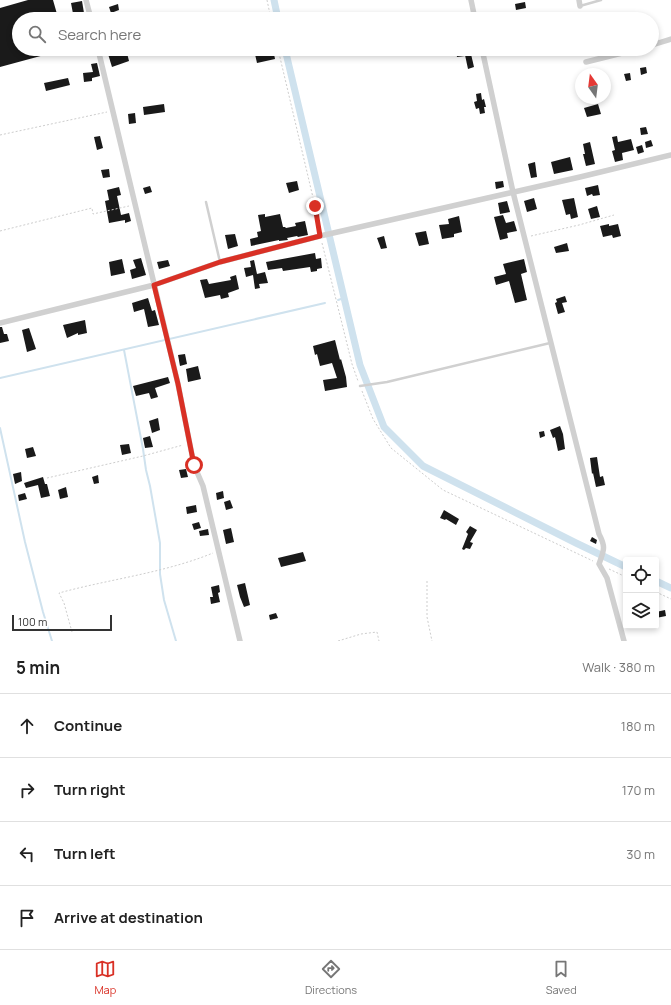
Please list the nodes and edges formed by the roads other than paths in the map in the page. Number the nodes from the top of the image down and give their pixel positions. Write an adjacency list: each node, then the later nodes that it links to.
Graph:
1 (86, 0): 5 (street)
2 (471, 0): 6 (street)
3 (601, 0): 4 (lane)
4 (579, 3)
5 (89, 12)
6 (474, 12)
7 (671, 38): 8 (street)
8 (659, 42)
9 (100, 56): 17 (street)
10 (484, 56): 14 (street)
11 (610, 56): 12 (street)
12 (586, 62)
13 (671, 154): 14 (street)
14 (513, 192): 16 (street); 19 (street)
15 (206, 202): 16 (lane)
16 (220, 262): 17 (street)
17 (154, 285): 18 (street); 21 (street)
18 (0, 323)
19 (551, 342): 20 (lane); 22 (street)
20 (360, 386)
21 (240, 641)
22 (624, 641)

